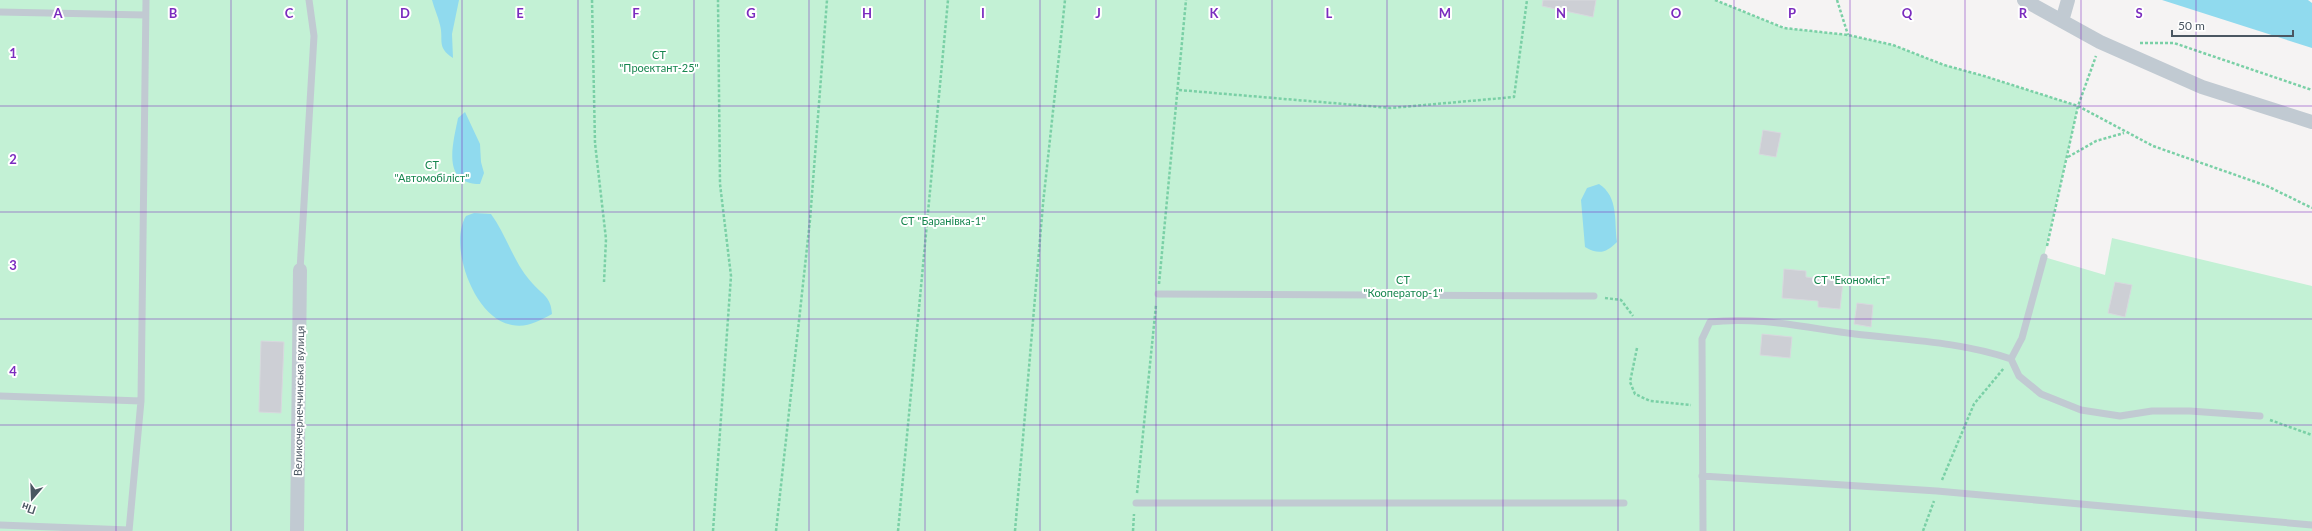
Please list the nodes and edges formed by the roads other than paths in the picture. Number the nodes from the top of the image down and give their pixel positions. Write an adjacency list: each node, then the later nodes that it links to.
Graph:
1 (146, 0): 6 (lane)
2 (309, 0): 10 (lane)
3 (2024, 0): 7 (street)
4 (2068, 0): 7 (street)
5 (0, 12): 6 (lane)
6 (145, 15): 15 (lane)
7 (2062, 21): 8 (street)
8 (2312, 122)
9 (2044, 257): 13 (lane)
10 (300, 270): 23 (street, Великочернеччинська вулиця)
11 (1158, 294): 12 (lane)
12 (1594, 296)
13 (2011, 359): 16 (lane); 17 (lane)
14 (0, 396): 15 (lane)
15 (141, 401): 22 (lane)
16 (2260, 416)
17 (1702, 476): 21 (lane); 24 (lane)
18 (1136, 503): 19 (lane)
19 (1624, 503)
20 (0, 525): 22 (lane)
21 (2312, 525)
22 (129, 530)
23 (297, 531)
24 (1703, 531)

